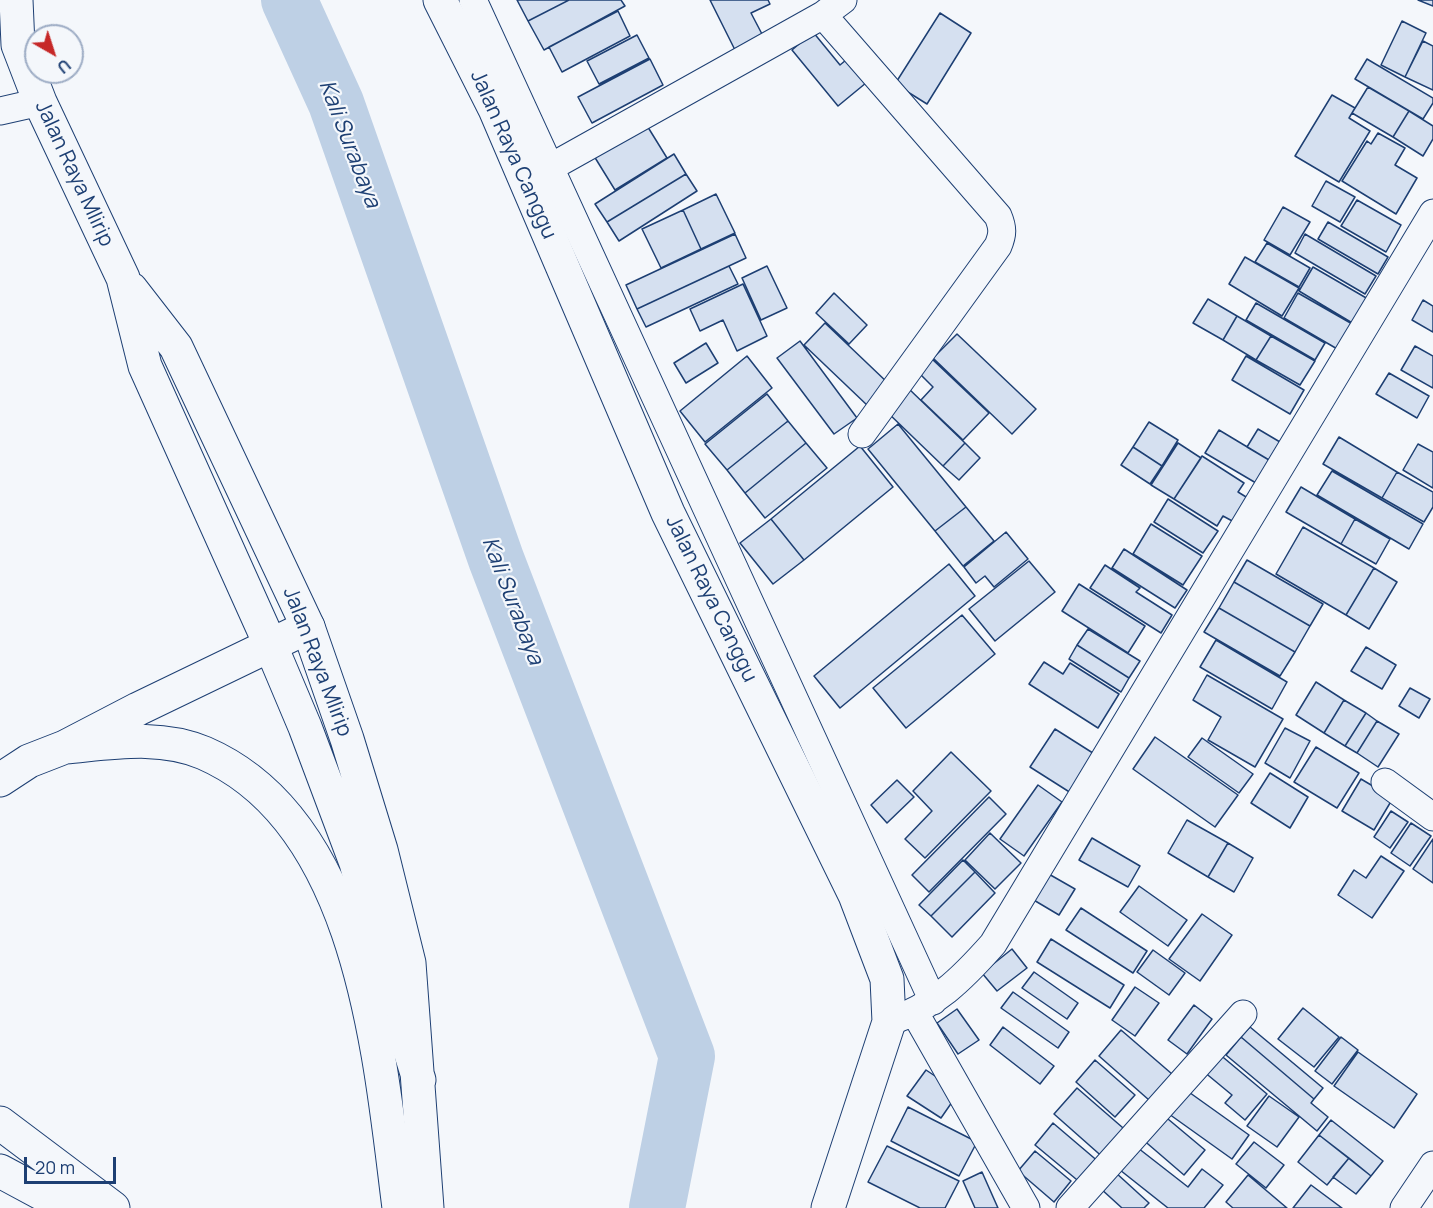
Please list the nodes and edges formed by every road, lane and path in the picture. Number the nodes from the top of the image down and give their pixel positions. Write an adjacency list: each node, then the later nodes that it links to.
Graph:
1 (16, 0): 5 (main road, Jalan Raya Mlirip)
2 (440, 0): 17 (main road, Jalan Raya Canggu)
3 (473, 0): 7 (street)
4 (833, 7): 7 (street); 10 (street)
5 (40, 102): 6 (street); 9 (main road, Jalan Raya Mlirip)
6 (0, 111)
7 (551, 167): 17 (street)
8 (1433, 213): 17 (street)
9 (123, 278): 11 (main road, Jalan Raya Mlirip); 12 (main road, Jalan Raya Mlirip)
10 (862, 434)
11 (308, 627): 12 (main road); 19 (main road, Jalan Raya Mlirip)
12 (270, 644): 13 (main road); 19 (main road, Jalan Raya Mlirip)
13 (65, 747): 14 (main road); 25 (main road)
14 (0, 780)
15 (1385, 782): 16 (street)
16 (1433, 817)
17 (913, 1012): 27 (main road, Jalan Raya Canggu); 28 (street)
18 (1243, 1014): 29 (street)
19 (419, 1080): 26 (main road, Jalan Raya Mlirip)
20 (0, 1123): 24 (main road)
21 (1433, 1165): 30 (street)
22 (0, 1171): 23 (main road)
23 (69, 1208)
24 (113, 1208)
25 (399, 1208)
26 (427, 1208)
27 (828, 1208)
28 (1026, 1208)
29 (1070, 1208)
30 (1404, 1208)

